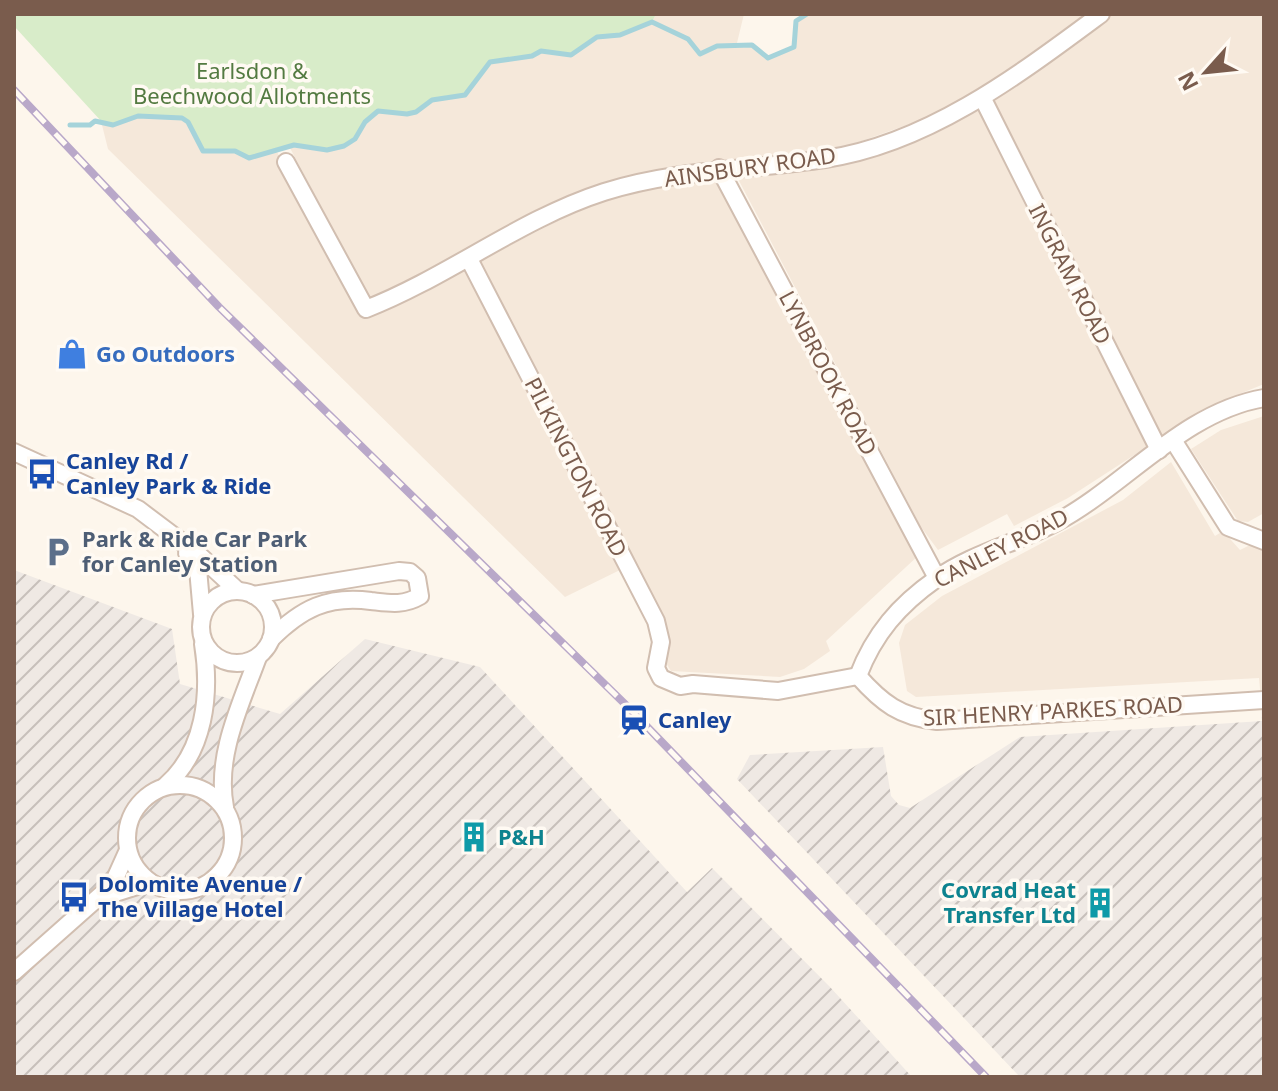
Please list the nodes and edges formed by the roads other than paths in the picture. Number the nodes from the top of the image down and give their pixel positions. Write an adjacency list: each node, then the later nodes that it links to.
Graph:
1 (1101, 14): 2 (street, AINSBURY ROAD)
2 (983, 99): 4 (street, AINSBURY ROAD); 7 (street, INGRAM ROAD)
3 (286, 162): 5 (street, AINSBURY ROAD)
4 (719, 168): 5 (street, AINSBURY ROAD); 11 (street, LYNBROOK ROAD)
5 (469, 259): 17 (street, PILKINGTON ROAD)
6 (1264, 398): 7 (street, CANLEY ROAD)
7 (1166, 445): 10 (street, INGRAM ROAD); 11 (street, CANLEY ROAD)
8 (14, 452): 9 (street)
9 (178, 539): 12 (street); 13 (street)
10 (1264, 541)
11 (937, 578): 17 (street, CANLEY ROAD)
12 (246, 593): 13 (street); 15 (street); 15 (street)
13 (202, 615): 14 (street)
14 (202, 638): 16 (street); 19 (street)
15 (271, 639): 16 (street)
16 (258, 657): 20 (street)
17 (858, 676): 18 (street, SIR HENRY PARKES ROAD)
18 (1264, 700)
19 (165, 786): 20 (street); 21 (street)
20 (225, 809): 22 (street)
21 (128, 850): 22 (street); 23 (street)
22 (150, 882): 23 (street)
23 (84, 909): 24 (street)
24 (14, 972)

